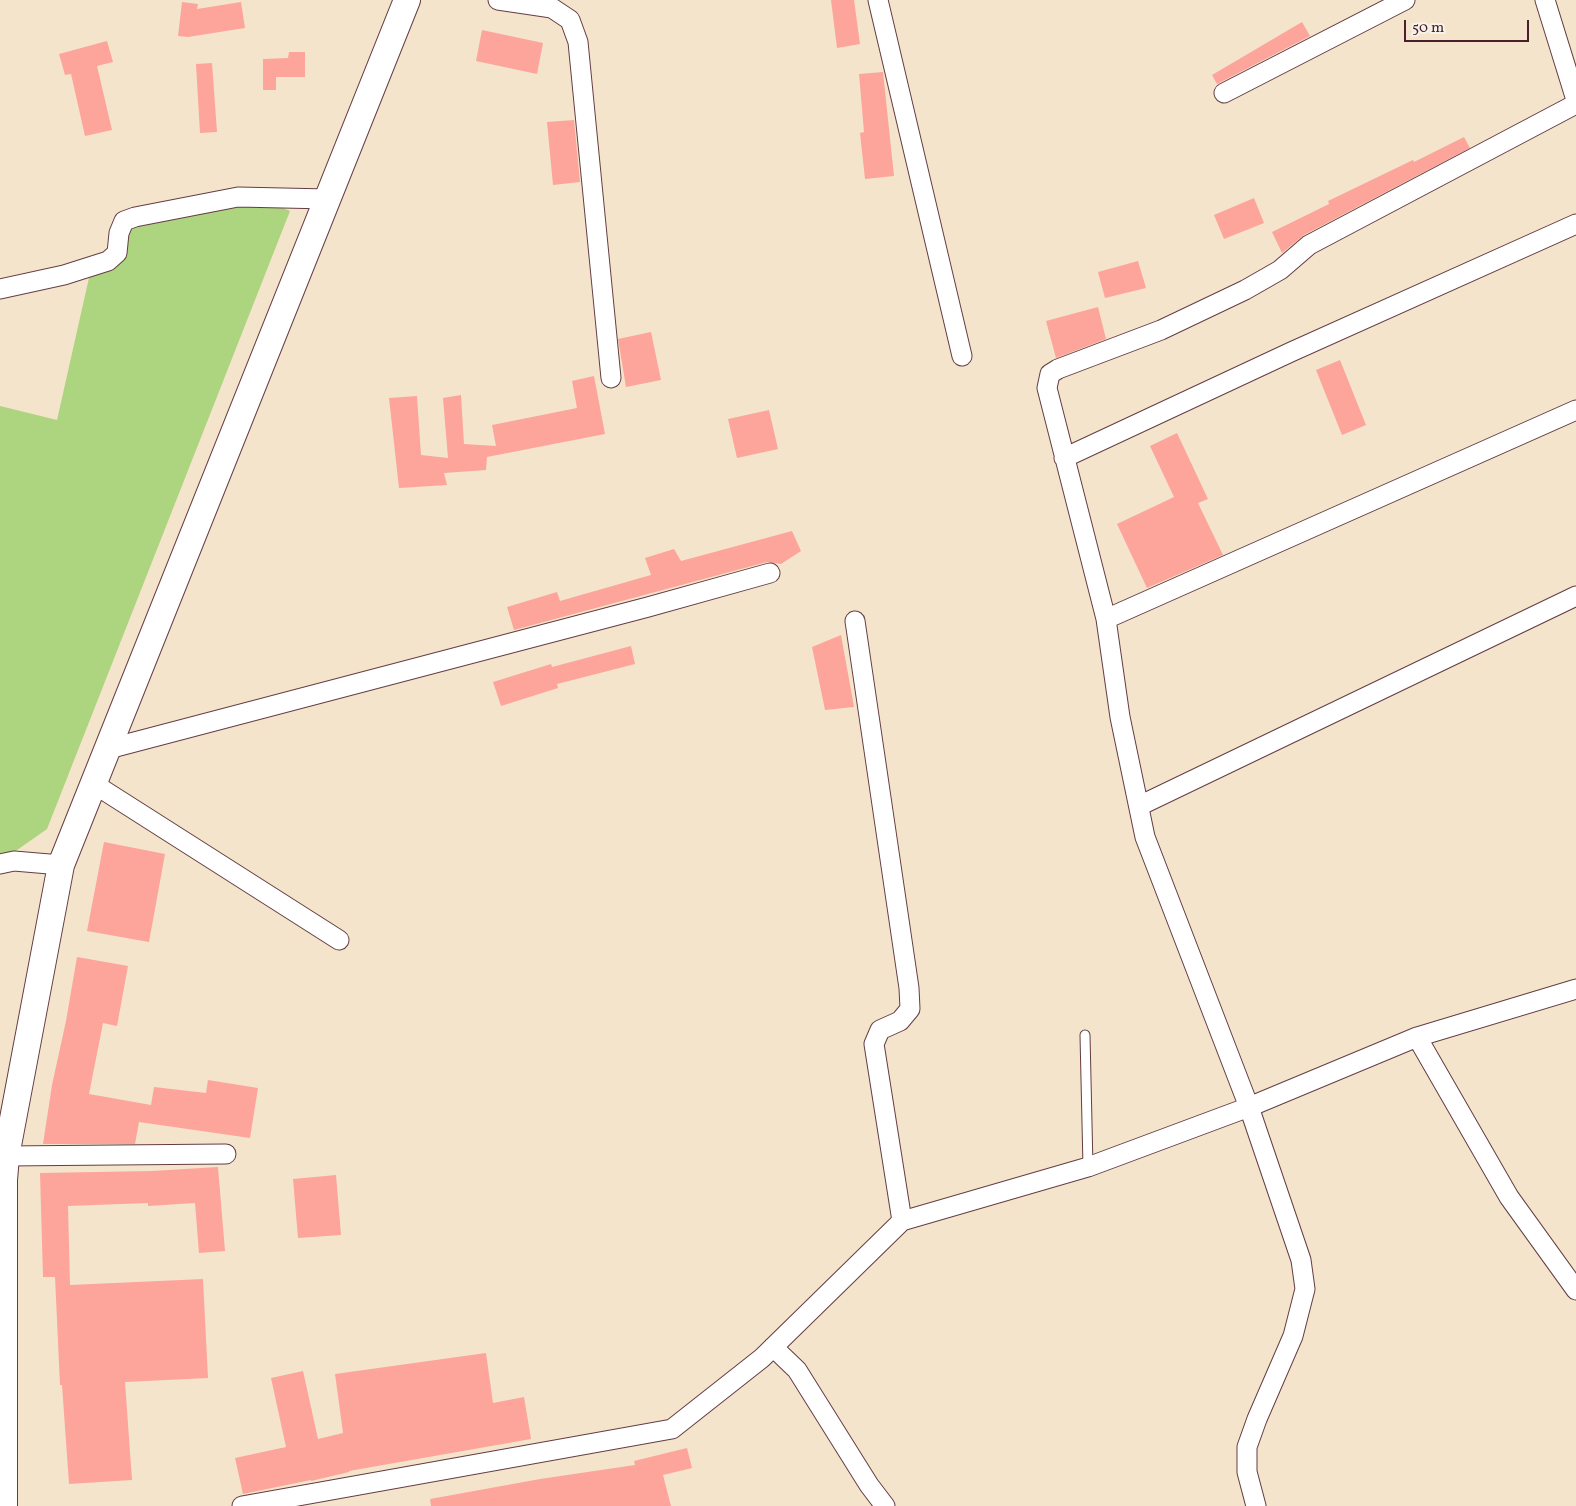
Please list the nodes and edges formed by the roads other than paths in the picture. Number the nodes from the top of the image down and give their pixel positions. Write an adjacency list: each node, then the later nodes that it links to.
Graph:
1 (408, 0): 10 (street)
2 (498, 0): 14 (street)
3 (878, 0): 13 (street)
4 (1404, 0): 7 (street)
5 (1545, 0): 6 (street)
6 (1573, 79): 8 (street)
7 (1224, 93)
8 (1576, 100)
9 (1576, 104): 16 (street)
10 (328, 199): 12 (street); 21 (street)
11 (1576, 224): 16 (street)
12 (0, 289)
13 (962, 356)
14 (611, 378)
15 (1576, 410): 19 (street)
16 (1064, 458): 19 (street)
17 (770, 573): 21 (street)
18 (1576, 596): 23 (street)
19 (1106, 620): 23 (street)
20 (854, 621): 34 (street)
21 (108, 749): 22 (street)
22 (94, 784): 25 (street); 26 (street)
23 (1138, 806): 30 (street)
24 (0, 864): 25 (street)
25 (61, 865): 33 (street)
26 (340, 940)
27 (1576, 989): 29 (street)
28 (1084, 1035): 32 (lane)
29 (1418, 1037): 30 (street); 35 (street)
30 (1249, 1107): 32 (street); 41 (street)
31 (226, 1154): 33 (street)
32 (1088, 1168): 34 (street)
33 (3, 1172): 38 (street)
34 (902, 1221): 36 (street)
35 (1576, 1290)
36 (773, 1347): 37 (street); 40 (street)
37 (291, 1502): 39 (street)
38 (4, 1506)
39 (242, 1506)
40 (885, 1506)
41 (1256, 1506)

